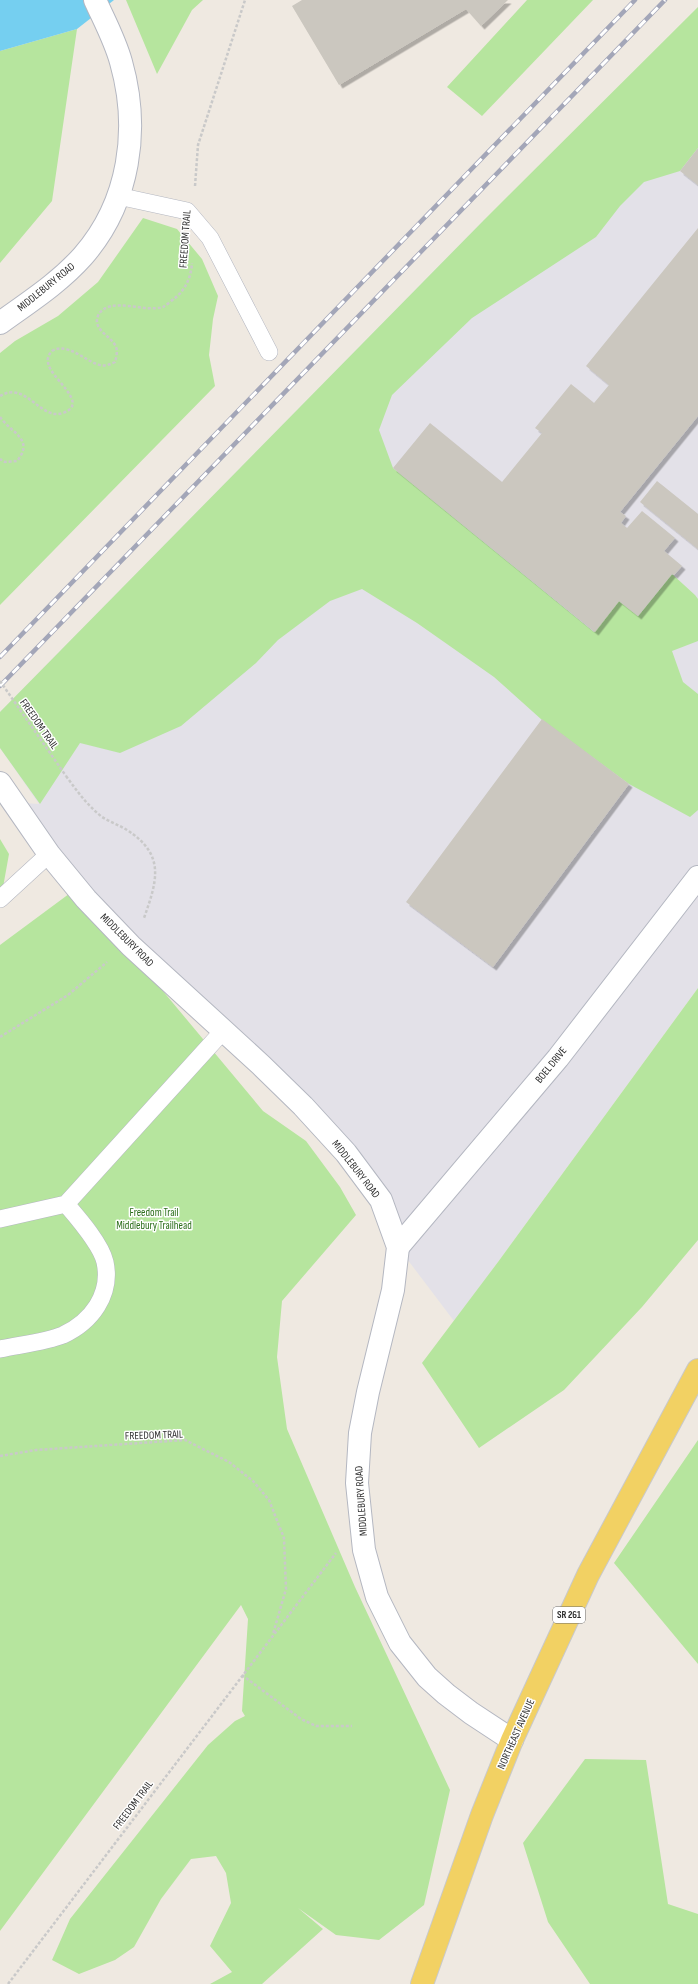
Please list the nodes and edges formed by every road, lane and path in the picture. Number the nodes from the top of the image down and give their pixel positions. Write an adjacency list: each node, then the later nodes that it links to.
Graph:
1 (95, 0): 3 (street, MIDDLEBURY ROAD)
2 (245, 0): 4 (path, FREEDOM TRAIL)
3 (118, 196): 4 (lane); 5 (street, MIDDLEBURY ROAD)
4 (194, 220): 6 (lane); 7 (path, FREEDOM TRAIL)
5 (0, 323)
6 (269, 352)
7 (0, 396)
8 (0, 417): 9 (path)
9 (0, 460)
10 (0, 681): 11 (path, FREEDOM TRAIL, bridge)
11 (66, 776)
12 (0, 783): 13 (street, MIDDLEBURY ROAD)
13 (49, 854): 15 (lane); 16 (street, MIDDLEBURY ROAD)
14 (698, 877): 19 (street, BOEL DRIVE)
15 (0, 899)
16 (223, 1031): 17 (lane); 19 (street, MIDDLEBURY ROAD)
17 (66, 1204): 18 (lane); 20 (lane)
18 (0, 1219)
19 (398, 1247): 23 (street, MIDDLEBURY ROAD)
20 (0, 1349)
21 (698, 1370): 27 (main road, NORTHEAST AVENUE / SR 261)
22 (0, 1456): 24 (path, FREEDOM TRAIL)
23 (361, 1519): 24 (path, FREEDOM TRAIL); 27 (street, MIDDLEBURY ROAD)
24 (272, 1636): 25 (path, FREEDOM TRAIL)
25 (242, 1675): 26 (path); 28 (path, FREEDOM TRAIL)
26 (352, 1726)
27 (512, 1740): 29 (main road, NORTHEAST AVENUE / SR 261)
28 (8, 1984)
29 (422, 1984)

